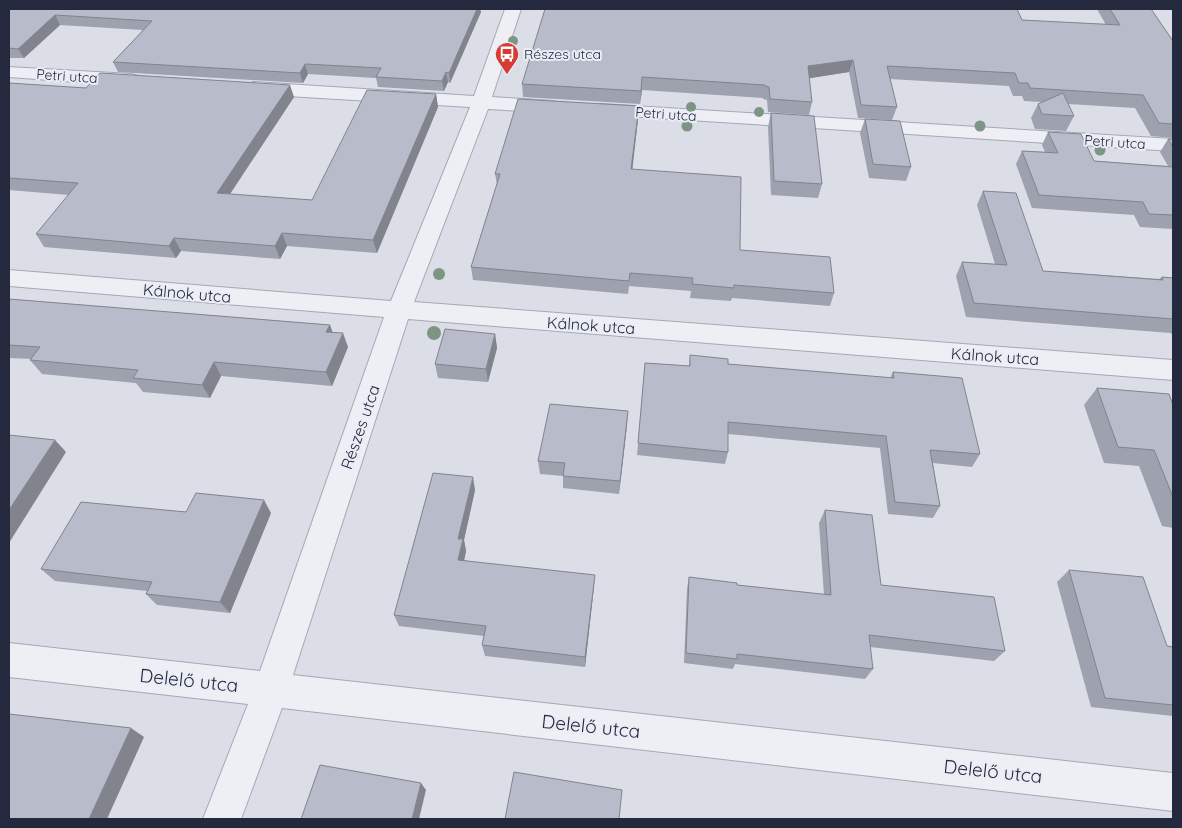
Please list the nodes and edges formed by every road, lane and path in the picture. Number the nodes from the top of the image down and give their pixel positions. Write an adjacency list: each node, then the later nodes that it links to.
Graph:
1 (513, 9): 5 (street, Részes utca)
2 (9, 72): 3 (street, Petri utca)
3 (146, 81)
4 (235, 87): 5 (street, Petri utca)
5 (481, 103): 6 (street, Petri utca); 8 (street, Részes utca)
6 (1173, 145)
7 (9, 278): 8 (street, Kálnok utca)
8 (399, 310): 9 (street, Kálnok utca); 11 (street, Részes utca)
9 (1173, 370)
10 (9, 660): 11 (street, Delelő utca)
11 (271, 689): 12 (street, Delelő utca); 13 (street, Részes utca)
12 (1173, 792)
13 (222, 819)

